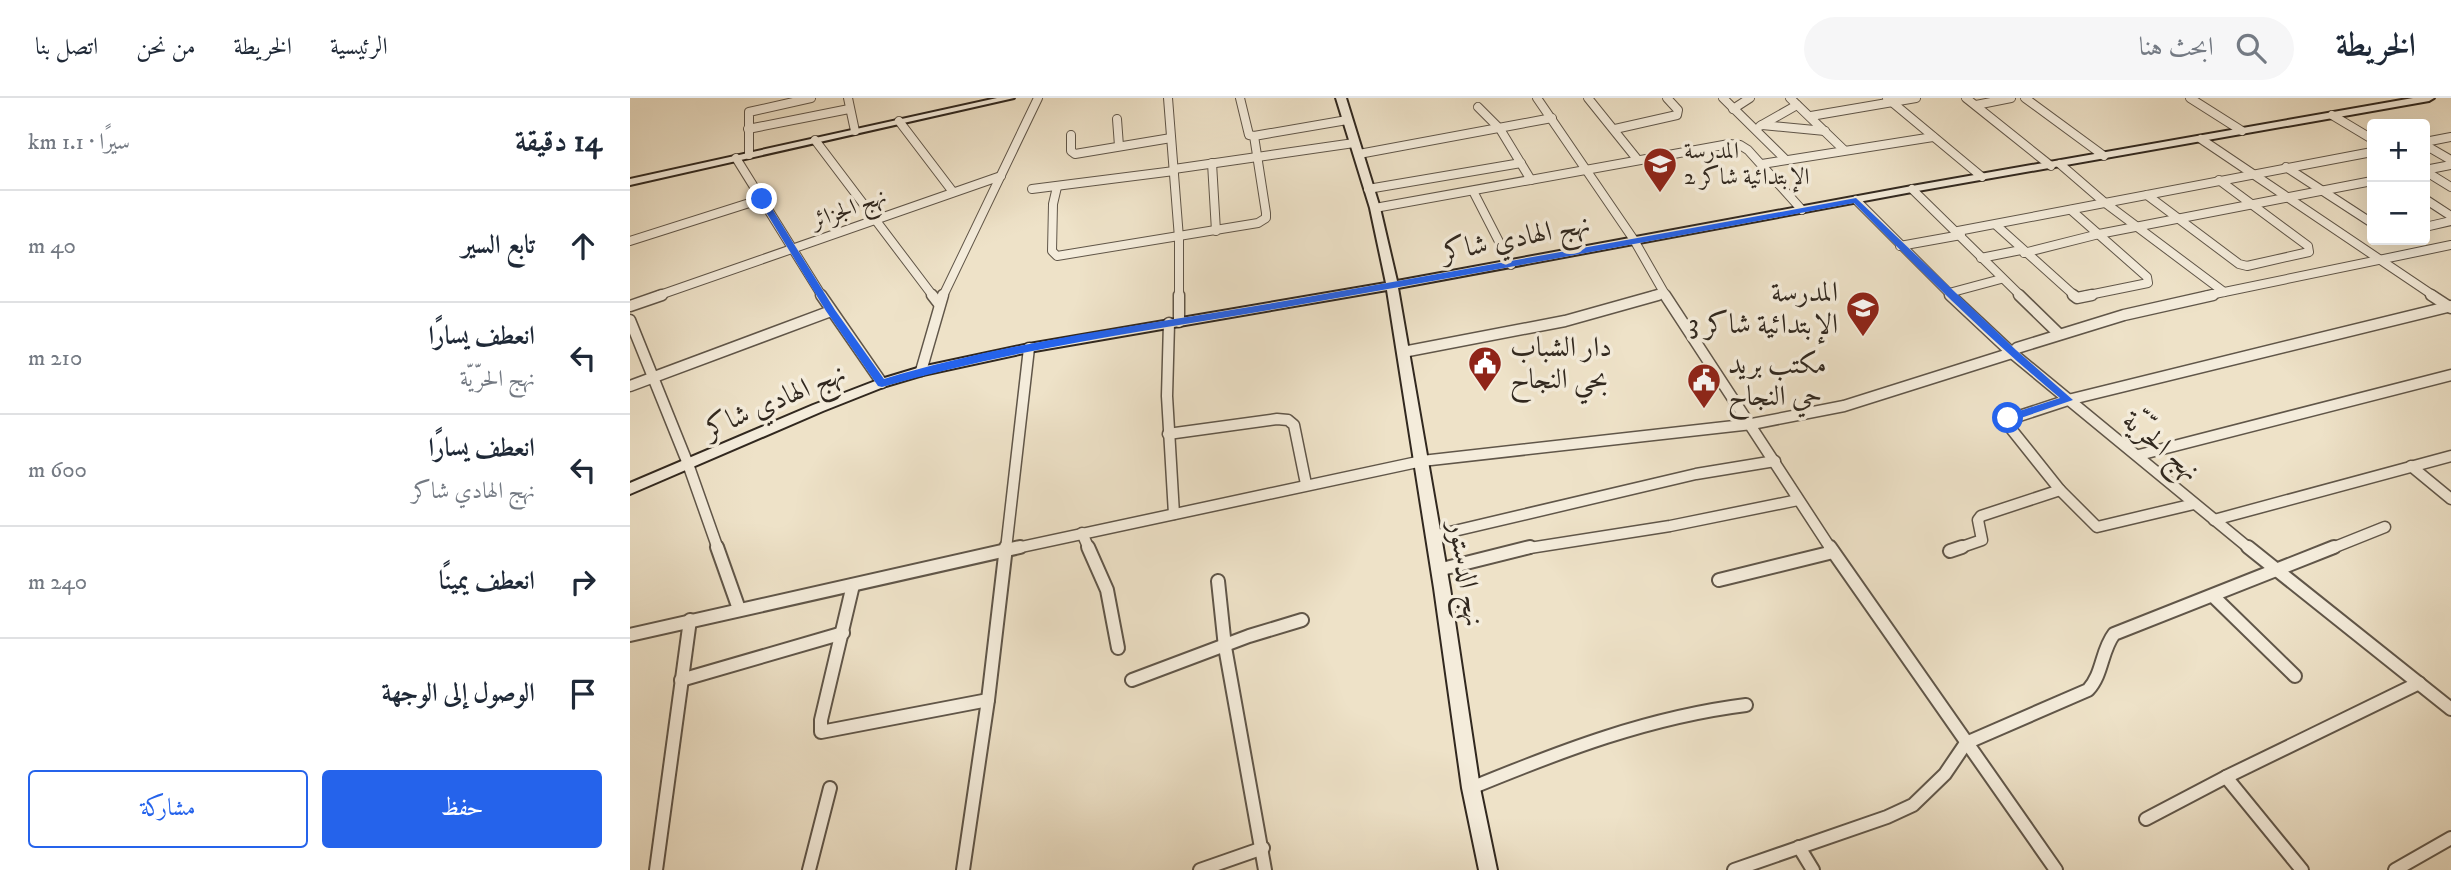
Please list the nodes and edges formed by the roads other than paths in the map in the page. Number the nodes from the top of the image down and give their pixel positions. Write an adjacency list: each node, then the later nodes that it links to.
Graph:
1 (811, 98): 36 (street)
2 (848, 98): 24 (street)
3 (1009, 98): 31 (street)
4 (1038, 98): 76 (street)
5 (1168, 98): 45 (street)
6 (1240, 98): 41 (street)
7 (1341, 98): 30 (street, نهج الدستور)
8 (1537, 98): 28 (street)
9 (1588, 98): 34 (street)
10 (1667, 98): 34 (street)
11 (1723, 98): 25 (street)
12 (1750, 98): 25 (street)
13 (1790, 98): 21 (street)
14 (1916, 98): 20 (street)
15 (1966, 98): 22 (street)
16 (2011, 98): 22 (street)
17 (2025, 98): 59 (street)
18 (2190, 98): 39 (street)
19 (2429, 98): 26 (street, نهج الهادي شاكر)
20 (1890, 100): 27 (street); 42 (street)
21 (1797, 105): 27 (street); 32 (street)
22 (1976, 105): 67 (street)
23 (1478, 107): 33 (street)
24 (849, 108): 36 (street); 37 (street)
25 (1733, 109): 35 (street)
26 (2332, 115): 39 (street, نهج الهادي شاكر); 43 (street)
27 (1811, 116): 38 (street)
28 (1552, 118): 33 (street); 72 (street)
29 (1117, 119): 51 (street)
30 (1348, 120): 41 (street); 49 (street, نهج الدستور)
31 (899, 121): 37 (street); 89 (street)
32 (1762, 125): 35 (street); 38 (street)
33 (1500, 129): 56 (street); 65 (street)
34 (1615, 129): 61 (street)
35 (1754, 129): 48 (street)
36 (748, 130): 57 (street)
37 (855, 131): 47 (street)
38 (1825, 131): 54 (street)
39 (2242, 131): 46 (street, نهج الهادي شاكر)
40 (1072, 135): 51 (street)
41 (1254, 136): 58 (street)
42 (1933, 136): 54 (street); 77 (street)
43 (2367, 136)
44 (2451, 137): 50 (street)
45 (1171, 138): 51 (street); 71 (street)
46 (2201, 139): 59 (street, نهج الهادي شاكر); 74 (street)
47 (816, 140): 57 (street); 102 (street)
48 (1767, 141): 52 (street); 62 (street)
49 (1354, 143): 56 (street, نهج الدستور); 58 (street)
50 (2430, 143)
51 (1119, 146)
52 (1744, 147): 61 (street); 66 (street)
53 (2430, 147): 63 (street)
54 (1844, 150): 62 (street)
55 (2367, 153): 69 (street)
56 (1359, 154): 85 (street, نهج الدستور)
57 (749, 155): 60 (street)
58 (1257, 156): 64 (street); 108 (street)
59 (2104, 156): 67 (street, نهج الهادي شاكر)
60 (736, 158): 80 (street); 93 (street)
61 (1637, 159): 72 (street)
62 (1785, 159): 66 (street)
63 (2451, 160)
64 (1212, 163): 71 (street); 108 (street)
65 (1521, 163): 75 (street); 78 (street)
66 (1762, 164): 99 (street)
67 (2055, 165): 77 (street, نهج الهادي شاكر); 95 (street)
68 (2451, 165): 70 (street)
69 (2286, 167): 74 (street); 88 (street)
70 (2430, 169)
71 (1174, 170): 82 (street); 111 (street)
72 (1583, 170): 78 (street); 113 (street)
73 (2430, 173): 83 (street)
74 (2250, 174): 79 (street); 92 (street)
75 (1447, 175): 85 (street); 90 (street)
76 (1001, 176): 89 (street, نهج الجزائر); 126 (street)
77 (1982, 177): 86 (street, نهج الهادي شاكر)
78 (1531, 180): 87 (street)
79 (2219, 180): 91 (street); 97 (street)
80 (630, 182)
81 (2367, 182): 88 (street)
82 (1057, 187): 84 (street); 111 (street)
83 (2451, 187)
84 (1032, 189)
85 (1368, 189): 98 (street, نهج الدستور)
86 (1912, 189): 94 (street, نهج الهادي شاكر); 109 (street)
87 (1473, 191): 90 (street); 120 (street)
88 (2323, 191): 92 (street); 104 (street)
89 (953, 192): 102 (street, نهج الجزائر)
90 (1456, 194): 98 (street)
91 (2147, 195): 95 (street); 103 (street)
92 (2289, 198): 97 (street); 119 (street)
93 (762, 199): 112 (street); 116 (street)
94 (1856, 200): 99 (street, نهج الهادي شاكر); 115 (street, نهج الحرّيّة)
95 (2104, 201): 100 (street); 107 (street)
96 (2430, 203): 101 (street)
97 (2252, 205): 103 (street); 103 (street)
98 (1375, 208): 122 (street, نهج الدستور)
99 (1802, 210): 113 (street, نهج الهادي شاكر)
100 (2071, 210): 105 (street); 110 (street)
101 (2451, 218): 106 (street)
102 (876, 219): 116 (street, نهج الجزائر); 126 (street)
103 (2180, 219): 107 (street)
104 (2367, 220)
105 (1996, 225): 109 (street); 117 (street)
106 (2430, 225)
107 (2140, 227): 110 (street); 123 (street)
108 (1216, 231): 111 (street)
109 (1959, 233): 115 (street); 118 (street)
110 (2099, 234): 117 (street); 117 (street)
111 (1179, 238): 131 (street)
112 (630, 240)
113 (1634, 240): 120 (street, نهج الهادي شاكر); 124 (street)
114 (2451, 245): 119 (street)
115 (1900, 246): 125 (street, نهج الحرّيّة)
116 (792, 250): 127 (street, نهج الجزائر); 129 (street)
117 (2023, 251): 118 (street)
118 (1981, 258): 121 (street)
119 (2383, 261): 123 (street); 128 (street)
120 (1511, 265): 122 (street, نهج الهادي شاكر)
121 (2001, 279): 125 (street); 132 (street)
122 (1392, 285): 131 (street, نهج الهادي شاكر); 134 (street, نهج الدستور)
123 (2224, 292): 132 (street)
124 (1664, 293): 134 (street); 142 (street)
125 (1949, 293): 135 (street, نهج الحرّيّة)
126 (939, 304): 136 (street)
127 (630, 306)
128 (2450, 307): 141 (street)
129 (831, 311): 138 (street); 139 (street)
130 (630, 320): 138 (street)
131 (1174, 322): 133 (street, نهج الهادي شاكر); 143 (street)
132 (2058, 333): 135 (street)
133 (1029, 348): 136 (street, نهج الهادي شاكر); 161 (street)
134 (1403, 352): 146 (street, نهج الدستور)
135 (2012, 353): 141 (street, نهج الحرّيّة); 142 (street)
136 (921, 371): 139 (street, نهج الهادي شاكر)
137 (2451, 375): 144 (street)
138 (654, 377): 140 (street); 148 (street)
139 (882, 383): 148 (street, نهج الهادي شاكر)
140 (630, 386)
141 (2068, 400): 144 (street, نهج الحرّيّة); 152 (street)
142 (1752, 424): 146 (street); 147 (street)
143 (1168, 434): 150 (street); 156 (street)
144 (2139, 455): 155 (street, نهج الحرّيّة)
145 (2451, 456): 149 (street)
146 (1422, 461): 150 (street); 160 (street, نهج الدستور)
147 (1775, 461): 154 (street); 160 (street)
148 (688, 464): 151 (street, نهج الهادي شاكر); 170 (street)
149 (2411, 466): 153 (street); 157 (street)
150 (1306, 484): 156 (street)
151 (630, 489)
152 (2060, 490): 155 (street); 162 (street)
153 (2451, 499)
154 (1798, 500): 163 (street); 165 (street)
155 (2194, 504): 157 (street, نهج الحرّيّة)
156 (1174, 514): 159 (street)
157 (2214, 520): 164 (street, نهج الحرّيّة)
158 (2385, 527): 164 (street)
159 (1083, 533): 161 (street); 176 (street)
160 (1433, 536): 165 (street, نهج الدستور)
161 (1007, 550): 168 (street); 181 (street)
162 (1950, 551)
163 (1833, 552): 166 (street); 184 (street)
164 (2274, 569): 169 (street); 180 (street, نهج الحرّيّة)
165 (1438, 570): 187 (street, نهج الدستور)
166 (1719, 580)
167 (1218, 581): 175 (street)
168 (853, 585): 170 (street); 173 (street)
169 (2213, 596): 177 (street); 184 (street)
170 (739, 609): 171 (street)
171 (690, 620): 174 (street); 178 (street)
172 (1302, 620): 175 (street)
173 (843, 633): 178 (street); 181 (street)
174 (630, 635)
175 (1225, 647): 179 (street); 191 (street)
176 (1118, 648)
177 (2295, 676)
178 (681, 680): 192 (street)
179 (1132, 680)
180 (2419, 683): 183 (street, نهج الحرّيّة); 185 (street)
181 (988, 700): 194 (street)
182 (1746, 705): 187 (street)
183 (2451, 709)
184 (1966, 743): 190 (street); 200 (street)
185 (2226, 777): 188 (street); 201 (street)
186 (830, 788): 193 (street)
187 (1471, 788): 197 (street, نهج الدستور)
188 (2146, 819)
189 (2451, 838): 202 (street)
190 (1799, 847): 198 (street); 199 (street)
191 (1263, 848): 195 (street); 196 (street)
192 (656, 870)
193 (808, 870)
194 (962, 870)
195 (1200, 870)
196 (1265, 870)
197 (1489, 870)
198 (1734, 870)
199 (1812, 870)
200 (2056, 870)
201 (2302, 870)
202 (2395, 870)

